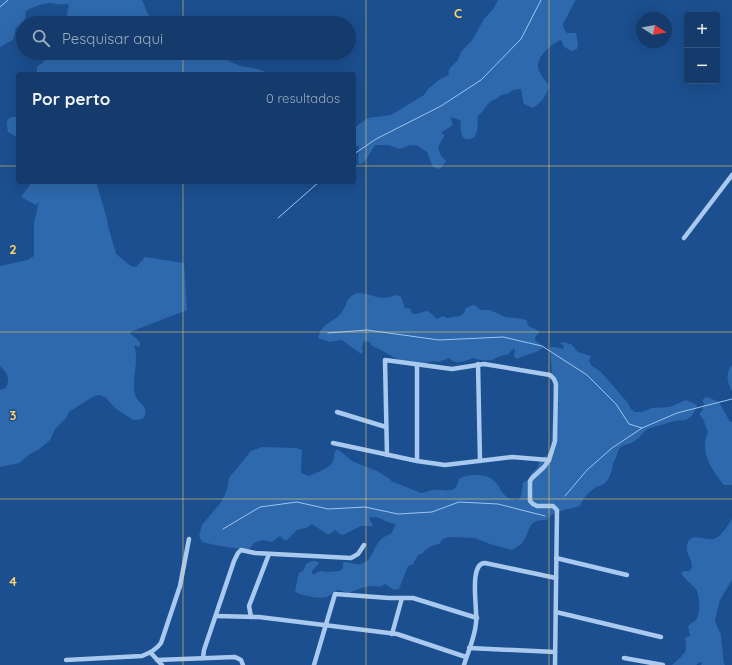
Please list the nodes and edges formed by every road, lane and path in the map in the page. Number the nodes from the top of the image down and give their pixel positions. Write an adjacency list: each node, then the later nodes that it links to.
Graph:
1 (732, 175): 2 (street)
2 (684, 238)
3 (478, 364): 4 (street); 9 (street); 10 (street)
4 (417, 365): 6 (street); 11 (street)
5 (337, 412): 6 (street)
6 (386, 427): 8 (street)
7 (333, 443): 8 (street)
8 (387, 455): 11 (street)
9 (549, 460): 10 (street); 15 (street)
10 (480, 461): 11 (street)
11 (417, 462)
12 (190, 539): 28 (street)
13 (364, 546): 14 (street)
14 (269, 554): 20 (street); 21 (street)
15 (556, 558): 16 (street); 17 (street)
16 (627, 575)
17 (556, 578): 19 (street); 22 (street)
18 (402, 598): 22 (street); 23 (street); 24 (street)
19 (556, 612): 25 (street); 27 (street)
20 (216, 616): 21 (street); 30 (street)
21 (250, 617): 23 (street)
22 (477, 618): 26 (street)
23 (326, 625): 24 (street); 36 (street)
24 (392, 634): 29 (street)
25 (661, 637)
26 (469, 648): 27 (street); 29 (street)
27 (555, 652): 38 (street)
28 (151, 653): 32 (street); 33 (street)
29 (466, 657): 37 (street)
30 (203, 658): 33 (street); 35 (street)
31 (624, 658): 39 (street)
32 (66, 660)
33 (157, 660): 34 (street)
34 (162, 665)
35 (243, 665)
36 (314, 665)
37 (464, 665)
38 (555, 665)
39 (663, 665)

